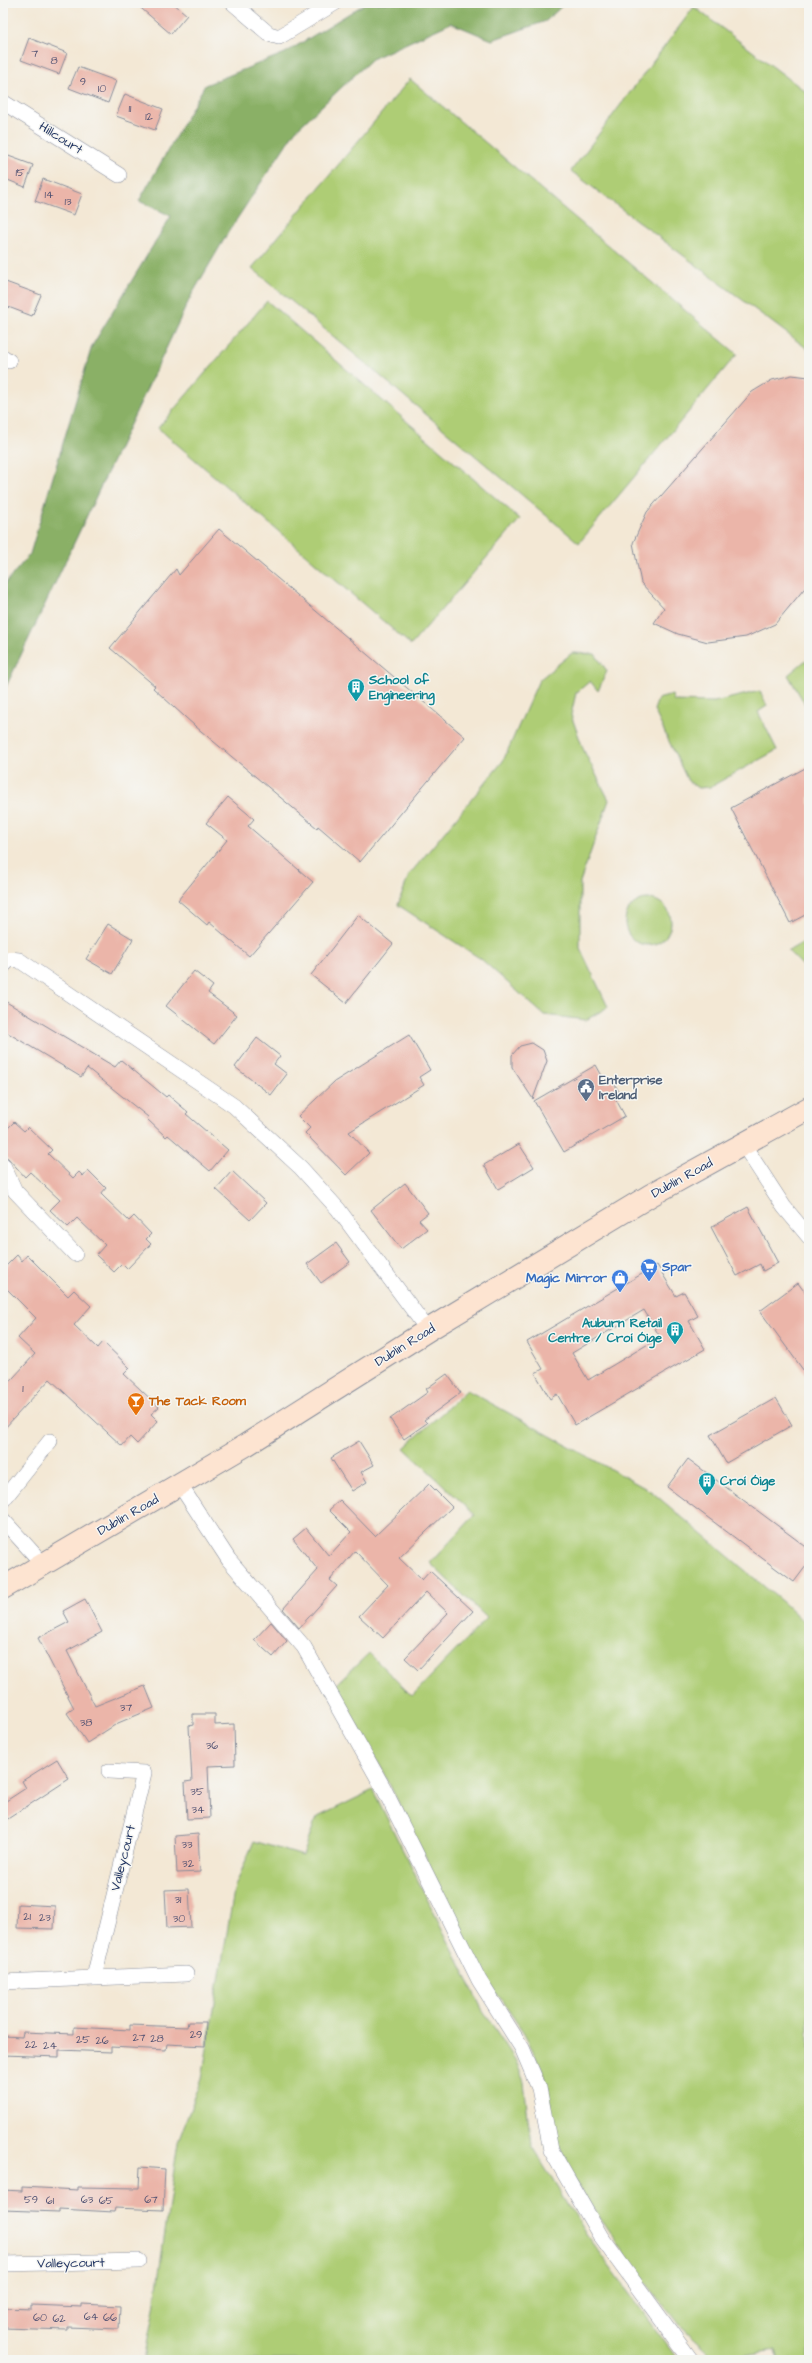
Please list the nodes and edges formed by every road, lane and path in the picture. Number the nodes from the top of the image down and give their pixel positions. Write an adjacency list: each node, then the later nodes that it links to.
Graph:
1 (233, 3): 2 (street)
2 (335, 3)
3 (3, 102): 4 (street, Hillcourt)
4 (119, 175)
5 (3, 966): 11 (street)
6 (809, 1108): 7 (main road, Dublin Road)
7 (743, 1144): 9 (street); 11 (main road, Dublin Road)
8 (3, 1165): 10 (street)
9 (809, 1237)
10 (75, 1254)
11 (428, 1330): 13 (main road, Dublin Road)
12 (50, 1441): 14 (street)
13 (180, 1485): 16 (main road, Dublin Road); 24 (street)
14 (3, 1500)
15 (3, 1520): 16 (street)
16 (43, 1564): 17 (main road, Dublin Road)
17 (3, 1588)
18 (109, 1771): 20 (street, Valleycourt)
19 (186, 1974): 20 (street)
20 (94, 1977): 21 (street)
21 (3, 1982)
22 (139, 2261): 23 (street, Valleycourt)
23 (3, 2264)
24 (691, 2360)

